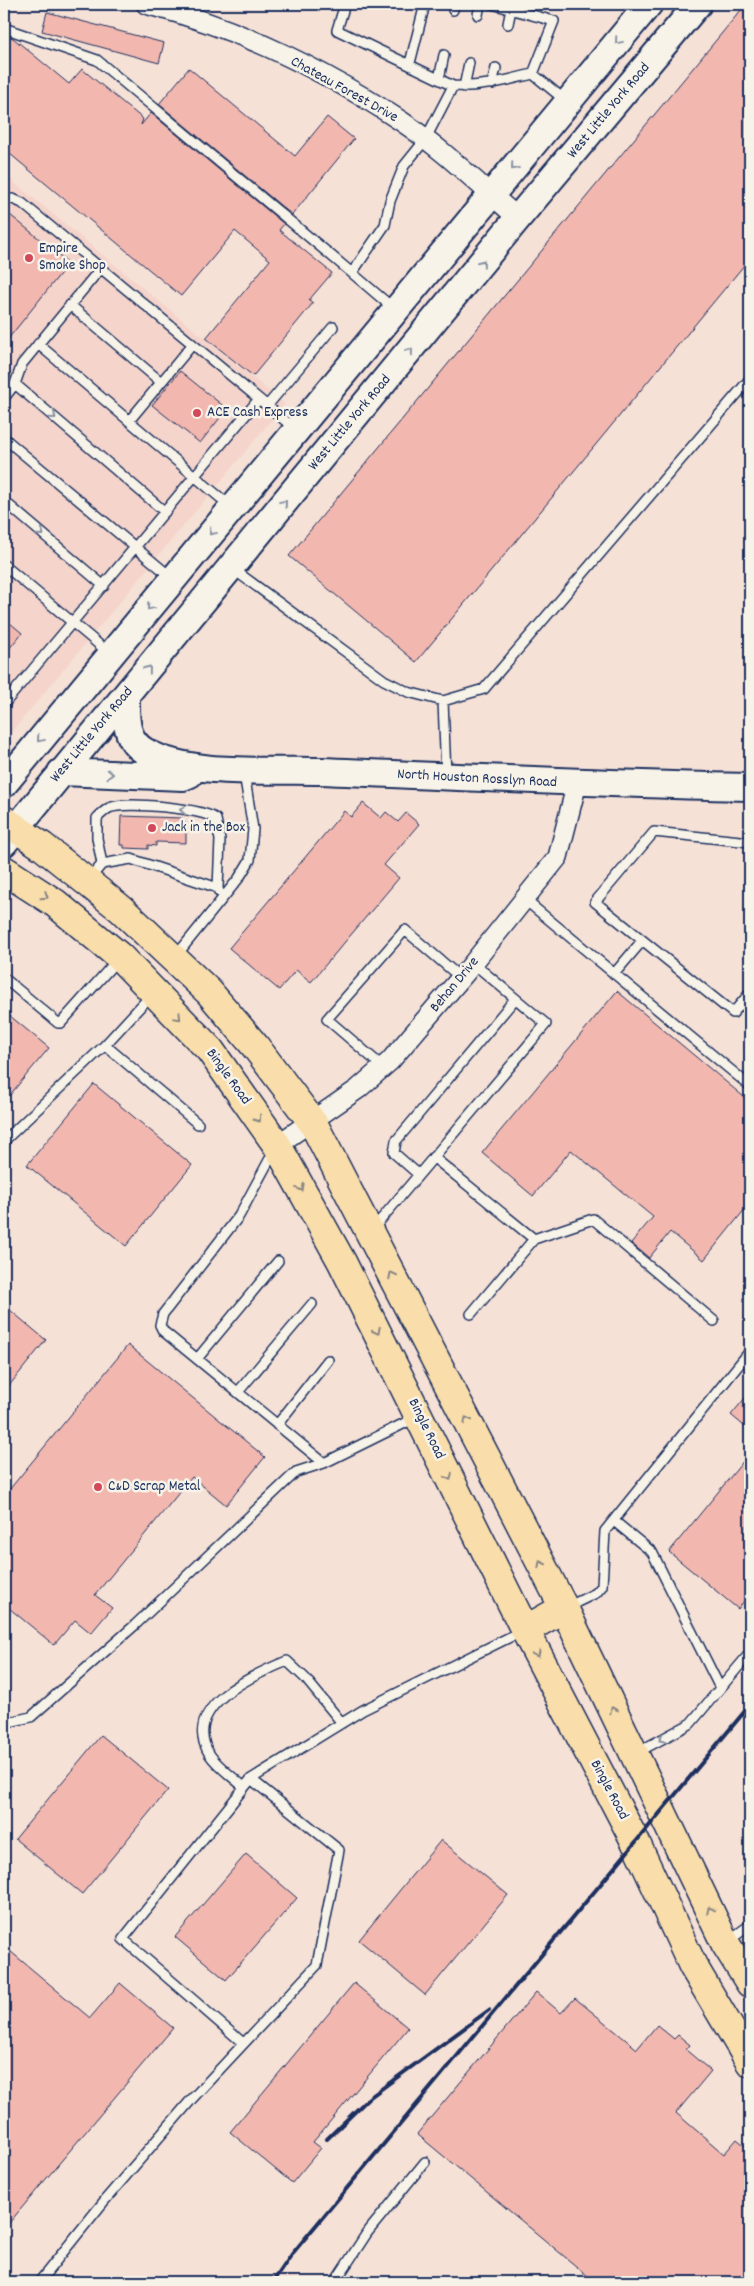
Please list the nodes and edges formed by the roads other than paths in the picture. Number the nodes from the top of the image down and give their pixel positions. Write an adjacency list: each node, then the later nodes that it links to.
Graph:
1 (146, 4): 8 (street, Chateau Forest Drive)
2 (345, 4): 14 (lane)
3 (425, 4): 14 (lane)
4 (480, 4): 10 (lane)
5 (492, 4): 9 (lane)
6 (649, 4): 22 (main road, one-way to 22)
7 (698, 4): 26 (main road, West Little York Road)
8 (174, 7): 23 (street, Chateau Forest Drive)
9 (512, 9): 11 (lane); 17 (lane)
10 (478, 15)
11 (508, 24)
12 (4, 28): 28 (lane)
13 (444, 55): 18 (lane)
14 (410, 63): 18 (lane)
15 (469, 63): 21 (lane)
16 (496, 68): 19 (lane)
17 (533, 74): 19 (lane); 22 (lane)
18 (439, 79): 20 (lane)
19 (492, 84): 21 (lane)
20 (453, 86): 21 (lane); 23 (lane)
21 (464, 87)
22 (567, 103): 24 (main road, one-way to 24)
23 (425, 140): 24 (street, Chateau Forest Drive); 28 (lane)
24 (490, 195): 26 (street, Chateau Forest Drive); 30 (main road)
25 (4, 200): 27 (lane)
26 (518, 218): 47 (main road, West Little York Road, one-way to 26)
27 (100, 268): 29 (lane); 33 (lane)
28 (352, 273): 30 (lane)
29 (70, 305): 32 (lane); 35 (lane)
30 (395, 310): 41 (main road)
31 (333, 327): 39 (lane)
32 (38, 344): 36 (lane); 40 (lane)
33 (192, 345): 35 (lane); 38 (lane)
34 (750, 379): 56 (lane)
35 (161, 382): 40 (lane)
36 (16, 384): 37 (lane); 46 (lane, one-way to 46)
37 (4, 398)
38 (259, 399): 39 (lane); 43 (lane)
39 (266, 406): 41 (lane)
40 (129, 421): 43 (lane)
41 (296, 430): 45 (main road)
42 (4, 438): 48 (lane)
43 (195, 476): 45 (lane); 46 (lane)
44 (4, 501): 52 (lane, one-way to 52)
45 (232, 508): 47 (main road); 51 (main road, one-way to 51)
46 (165, 512): 48 (lane)
47 (260, 531): 50 (main road, West Little York Road)
48 (135, 548): 51 (lane); 52 (lane)
49 (4, 567): 53 (lane)
50 (230, 567): 55 (main road, West Little York Road, one-way to 50); 56 (lane)
51 (173, 579): 54 (main road, one-way to 54)
52 (104, 586): 53 (lane)
53 (73, 623): 54 (lane); 57 (lane)
54 (111, 655): 63 (main road, one-way to 63)
55 (126, 696): 58 (main road, North Houston Rosslyn Road); 60 (main road, West Little York Road)
56 (443, 701): 61 (lane)
57 (4, 704)
58 (204, 769): 59 (main road, North Houston Rosslyn Road); 60 (main road, North Houston Rosslyn Road, one-way to 58)
59 (244, 770): 61 (main road, North Houston Rosslyn Road); 70 (lane)
60 (61, 772): 65 (main road, West Little York Road)
61 (446, 777): 62 (main road, North Houston Rosslyn Road)
62 (577, 783): 64 (main road, North Houston Rosslyn Road); 71 (street, Behan Drive)
63 (4, 784)
64 (750, 787)
65 (8, 830): 68 (main road)
66 (750, 842): 72 (lane)
67 (4, 870): 73 (main road, Bingle Road, one-way to 73)
68 (95, 873): 69 (lane); 69 (lane, one-way to 68); 74 (main road)
69 (218, 888): 70 (lane)
70 (222, 899): 74 (lane)
71 (524, 899): 75 (street, Behan Drive); 76 (lane)
72 (642, 941): 76 (lane); 80 (lane)
73 (120, 957): 77 (lane); 79 (main road, Bingle Road)
74 (173, 959): 85 (main road)
75 (473, 963): 78 (street, Behan Drive); 81 (lane)
76 (614, 974): 84 (lane)
77 (4, 978)
78 (461, 978): 83 (street, Behan Drive); 83 (lane)
79 (154, 992): 82 (lane); 88 (main road, Bingle Road, one-way to 88)
80 (750, 994)
81 (515, 999): 89 (lane); 90 (lane)
82 (105, 1045): 86 (lane); 87 (lane)
83 (382, 1067): 85 (street, Behan Drive)
84 (750, 1086)
85 (313, 1123): 88 (street, Behan Drive); 91 (main road)
86 (198, 1124)
87 (4, 1141)
88 (277, 1145): 98 (lane); 101 (main road, Bingle Road, one-way to 101)
89 (433, 1157): 90 (lane); 92 (lane)
90 (418, 1174): 91 (lane)
91 (370, 1233): 105 (main road, one-way to 91)
92 (534, 1239): 95 (lane); 96 (lane)
93 (278, 1261): 98 (lane)
94 (312, 1304): 100 (lane)
95 (471, 1314)
96 (714, 1321)
97 (750, 1351): 104 (lane)
98 (197, 1359): 100 (lane)
99 (328, 1360): 102 (lane)
100 (238, 1392): 102 (lane)
101 (419, 1416): 103 (lane); 106 (main road, Bingle Road, one-way to 106)
102 (277, 1425): 103 (lane)
103 (324, 1463): 109 (lane)
104 (614, 1521): 105 (lane); 108 (lane)
105 (564, 1608): 106 (main road); 111 (main road, one-way to 105)
106 (525, 1630): 110 (lane); 116 (main road, Bingle Road, one-way to 116)
107 (750, 1653): 108 (lane)
108 (720, 1688): 111 (lane, one-way to 111)
109 (4, 1723)
110 (342, 1723): 112 (lane); 113 (lane)
111 (634, 1754): 115 (main road, one-way to 111)
112 (251, 1779): 113 (lane); 118 (lane)
113 (244, 1787): 118 (lane)
114 (750, 1925): 115 (lane)
115 (726, 1943): 116 (main road); 117 (main road)
116 (693, 1966): 119 (main road, Bingle Road)
117 (750, 1983)
118 (243, 2044): 121 (lane)
119 (750, 2062)
120 (425, 2162): 122 (lane)
121 (39, 2282)
122 (335, 2282)

